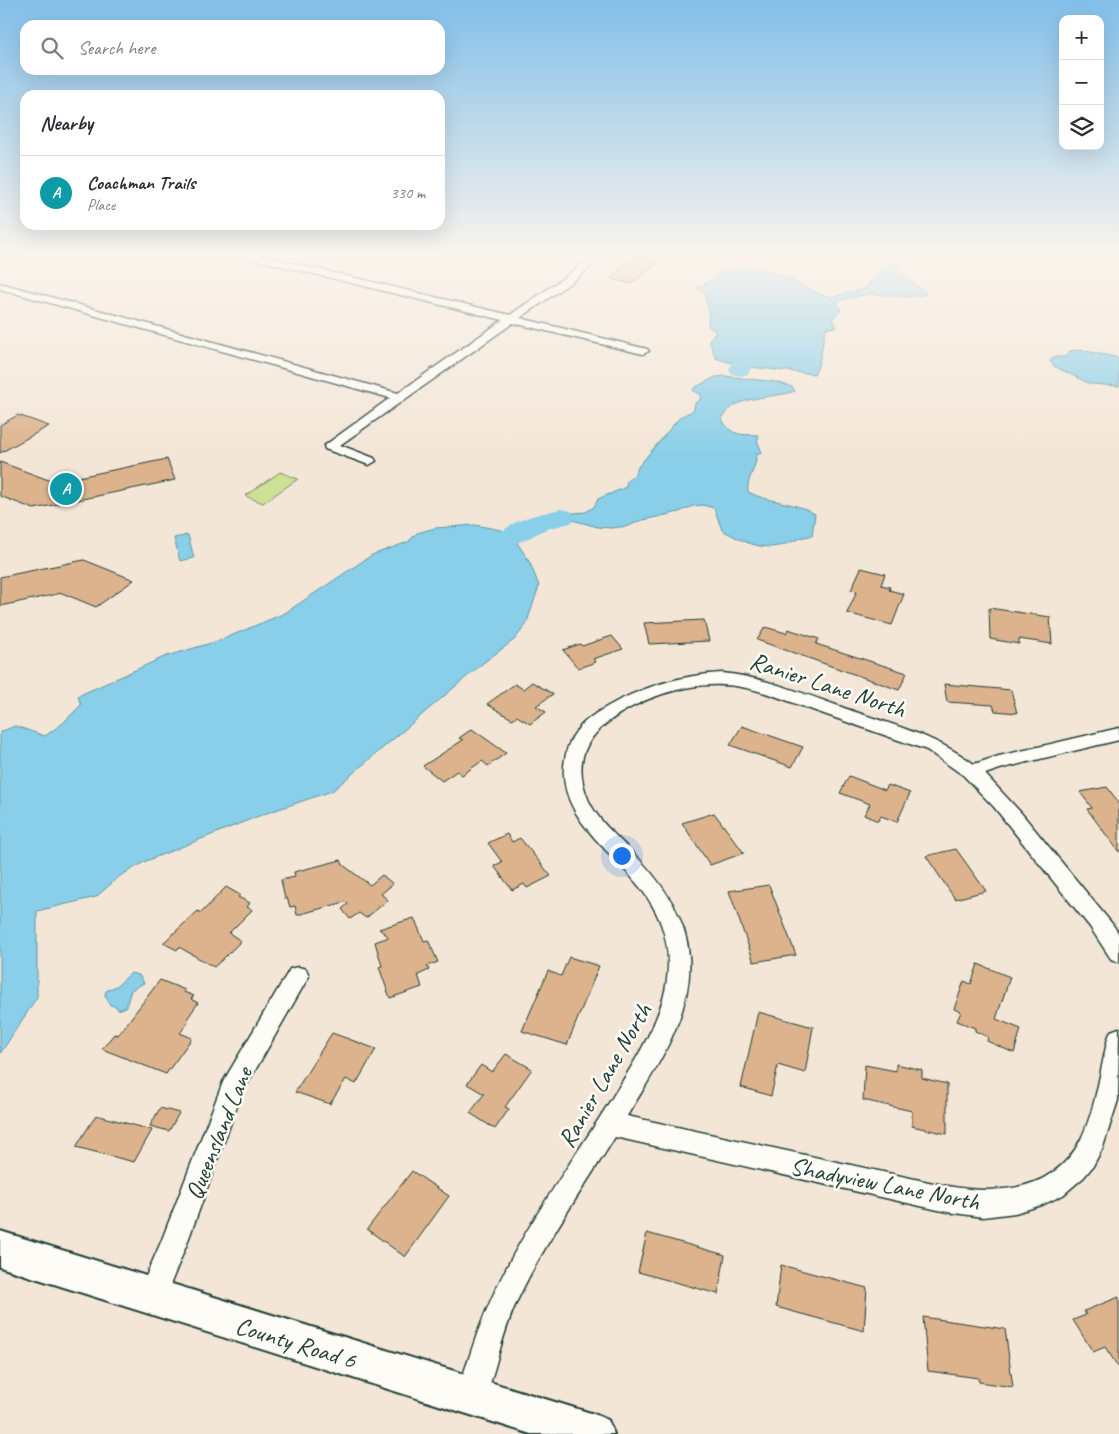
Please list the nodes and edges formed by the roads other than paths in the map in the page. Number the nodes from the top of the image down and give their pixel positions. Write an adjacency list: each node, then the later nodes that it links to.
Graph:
1 (126, 321): 5 (street)
2 (508, 321): 5 (street)
3 (519, 321): 4 (street)
4 (642, 351)
5 (400, 397): 6 (street)
6 (369, 460)
7 (1119, 734): 8 (street)
8 (972, 772): 9 (street); 12 (street, Ranier Lane North)
9 (1119, 954)
10 (298, 976): 14 (street, Queensland Lane)
11 (1119, 1038): 12 (street, Shadyview Lane North)
12 (610, 1124): 15 (street, Ranier Lane North)
13 (0, 1249): 14 (main road, County Road 6)
14 (151, 1297): 15 (main road, County Road 6)
15 (472, 1396): 16 (main road, County Road 6)
16 (594, 1434)

